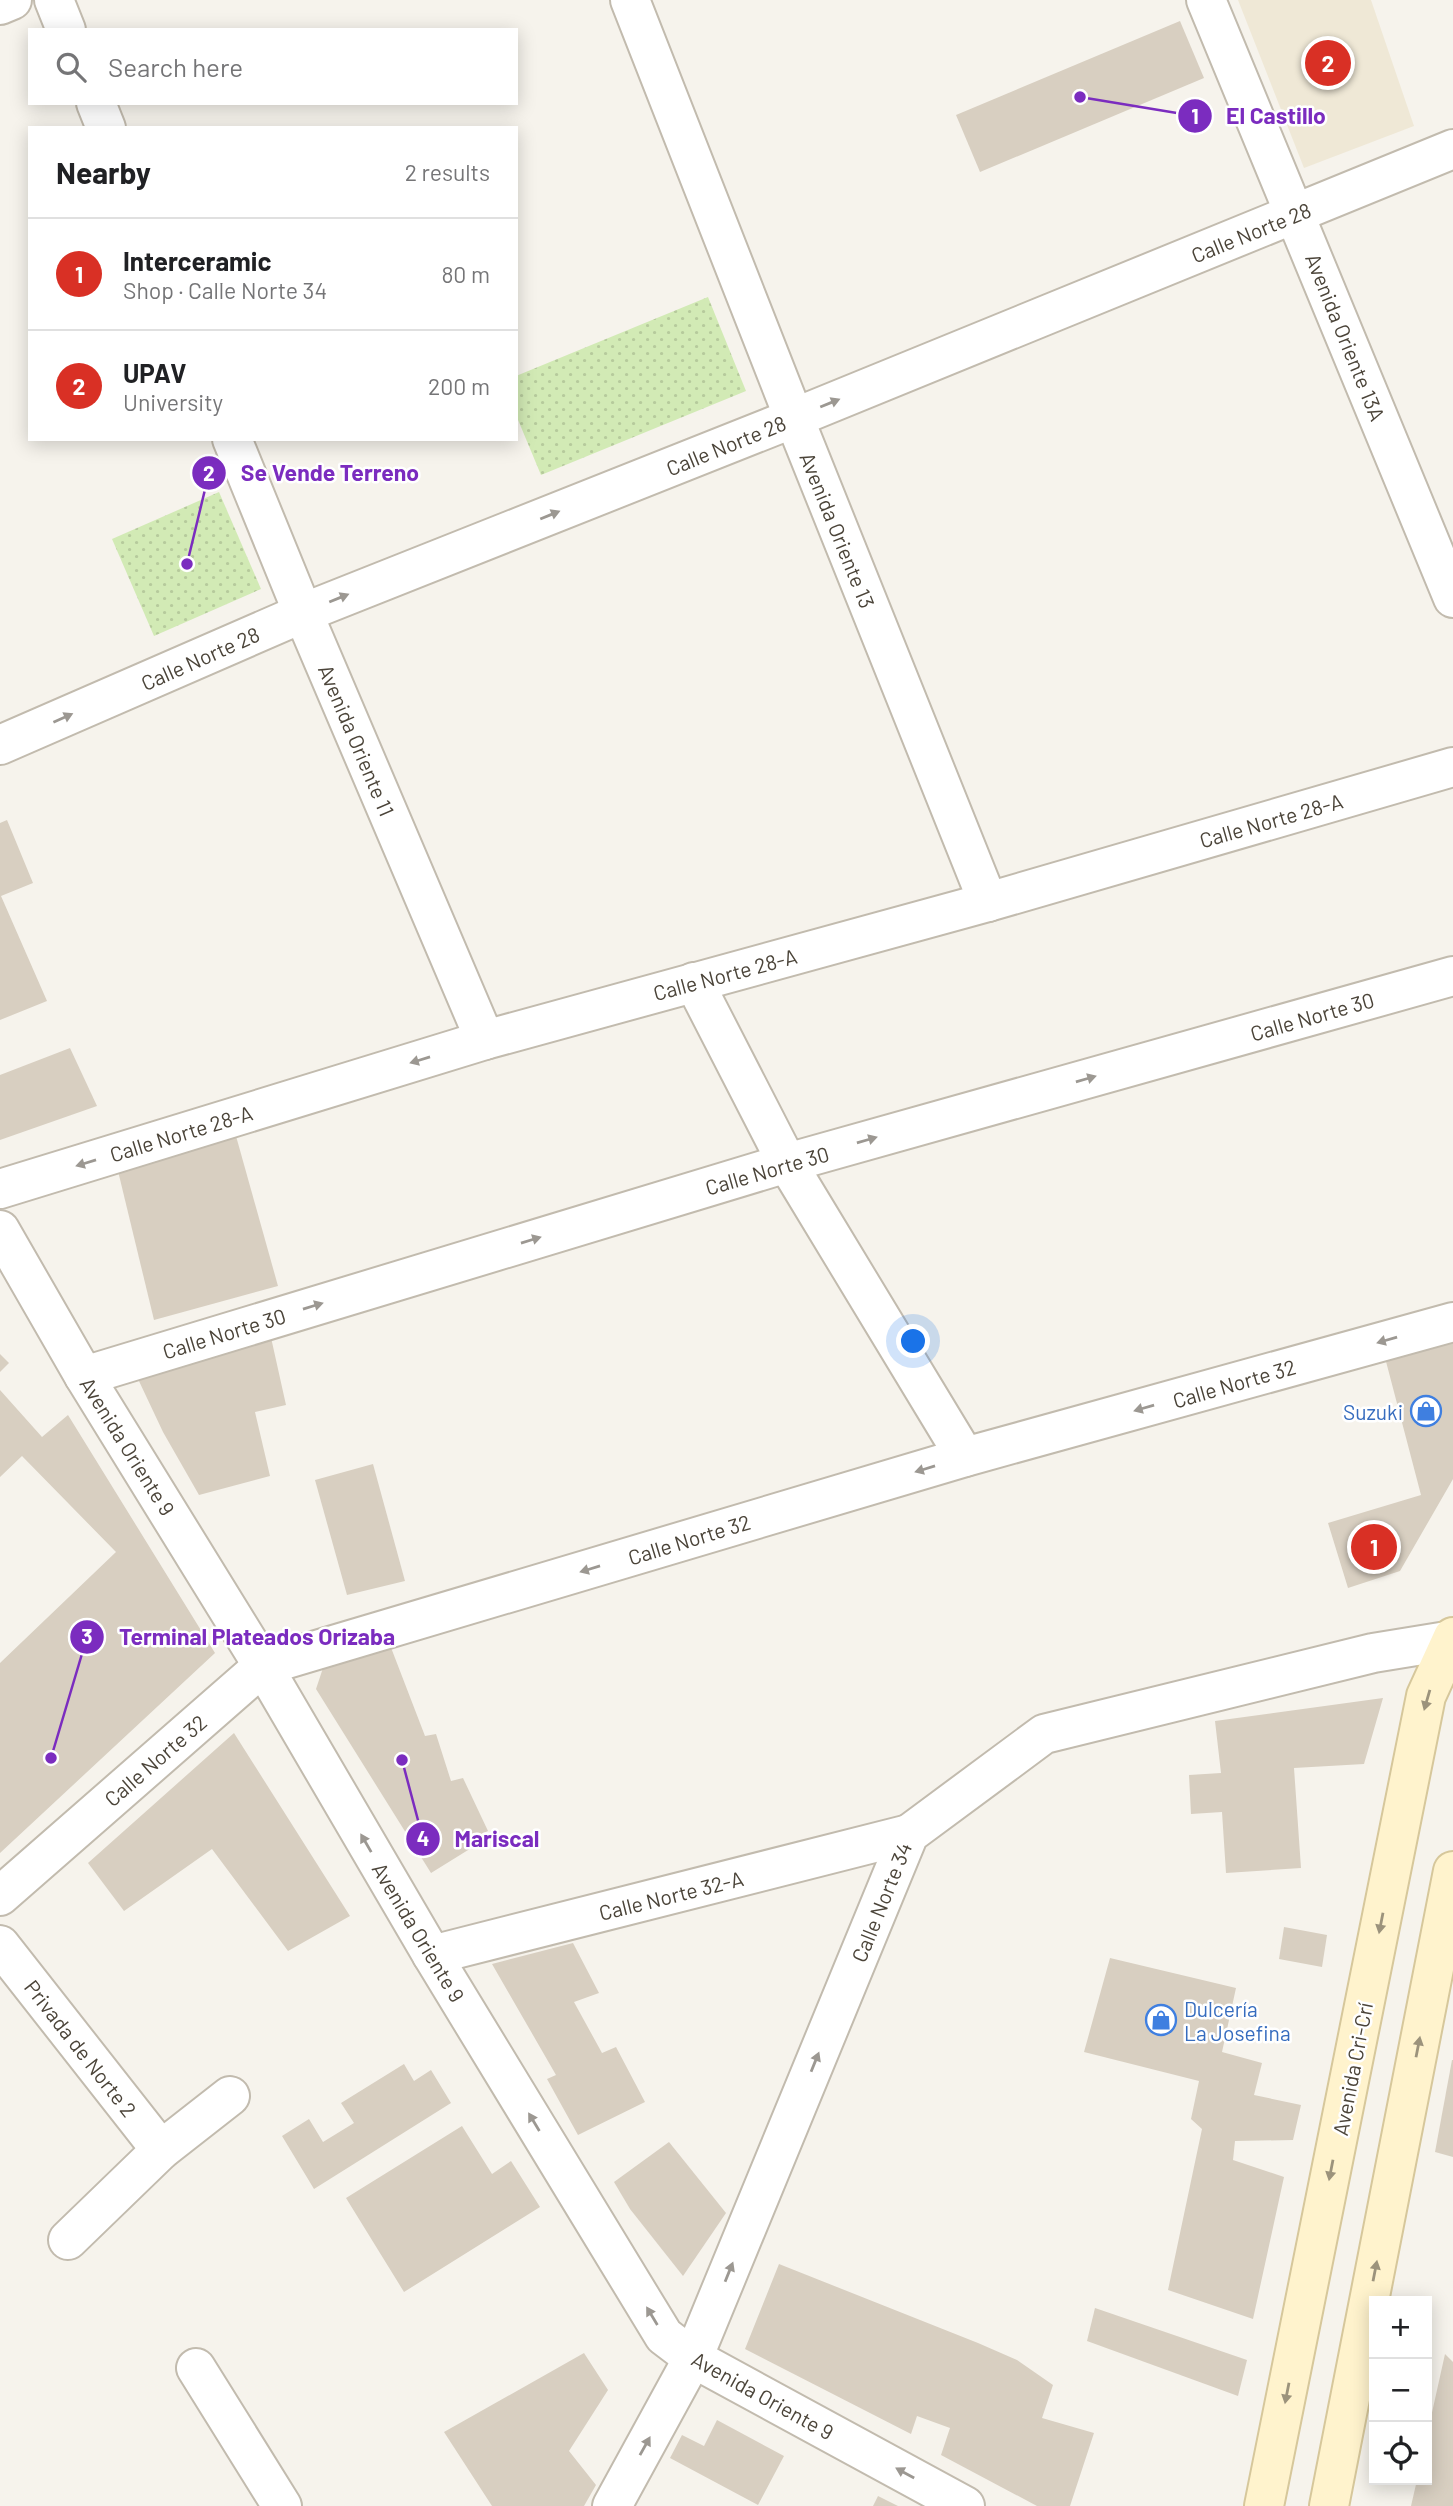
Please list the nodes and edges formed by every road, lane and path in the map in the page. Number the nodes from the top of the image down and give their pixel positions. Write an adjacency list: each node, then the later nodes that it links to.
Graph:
1 (12, 0): 5 (street)
2 (54, 0): 6 (street)
3 (630, 0): 11 (street, Avenida Oriente 13)
4 (1206, 0): 10 (street, Avenida Oriente 13A)
5 (0, 5)
6 (65, 28)
7 (97, 105): 8 (street)
8 (105, 126)
9 (1453, 149): 10 (street, Calle Norte 28)
10 (1295, 214): 11 (street, Calle Norte 28, one-way to 10); 13 (street, Avenida Oriente 13A)
11 (793, 418): 14 (street, Calle Norte 28, one-way to 11); 17 (street, Avenida Oriente 13)
12 (233, 441): 14 (street, Avenida Oriente 11)
13 (1453, 598)
14 (303, 613): 15 (street, Calle Norte 28, one-way to 14); 20 (street, Avenida Oriente 11)
15 (0, 745)
16 (1453, 767): 17 (street, Calle Norte 28-A)
17 (988, 902): 19 (street, Calle Norte 28-A)
18 (1453, 976): 21 (street, Calle Norte 30, one-way to 18)
19 (694, 982): 20 (street, Calle Norte 28-A); 21 (street)
20 (485, 1040): 22 (street, Calle Norte 28-A, one-way to 22)
21 (787, 1163): 25 (street, Calle Norte 30, one-way to 21); 26 (street)
22 (0, 1189)
23 (0, 1230): 25 (street, Avenida Oriente 9)
24 (1453, 1322): 26 (street, Calle Norte 32, one-way to 26)
25 (84, 1376): 28 (street, Avenida Oriente 9)
26 (965, 1457): 28 (street, Calle Norte 32, one-way to 28)
27 (1452, 1639): 29 (street, Calle Norte 34); 42 (main road, Avenida Cri-Crí, one-way to 42)
28 (263, 1666): 31 (street, Calle Norte 32); 33 (street, Avenida Oriente 9, one-way to 28)
29 (909, 1834): 33 (street, Calle Norte 32-A); 37 (street, Calle Norte 34, one-way to 29)
30 (1453, 1871): 43 (main road, one-way to 30)
31 (0, 1896)
32 (0, 1945): 35 (street, Privada de Norte 2)
33 (432, 1955): 37 (street, Avenida Oriente 9, one-way to 33)
34 (230, 2096): 35 (street)
35 (161, 2150): 36 (street)
36 (68, 2240)
37 (693, 2358): 40 (street, Calle Norte 34, one-way to 37); 41 (street, Avenida Oriente 9, one-way to 37)
38 (196, 2368): 39 (street)
39 (282, 2506)
40 (612, 2506)
41 (965, 2506)
42 (1264, 2506)
43 (1329, 2506)

